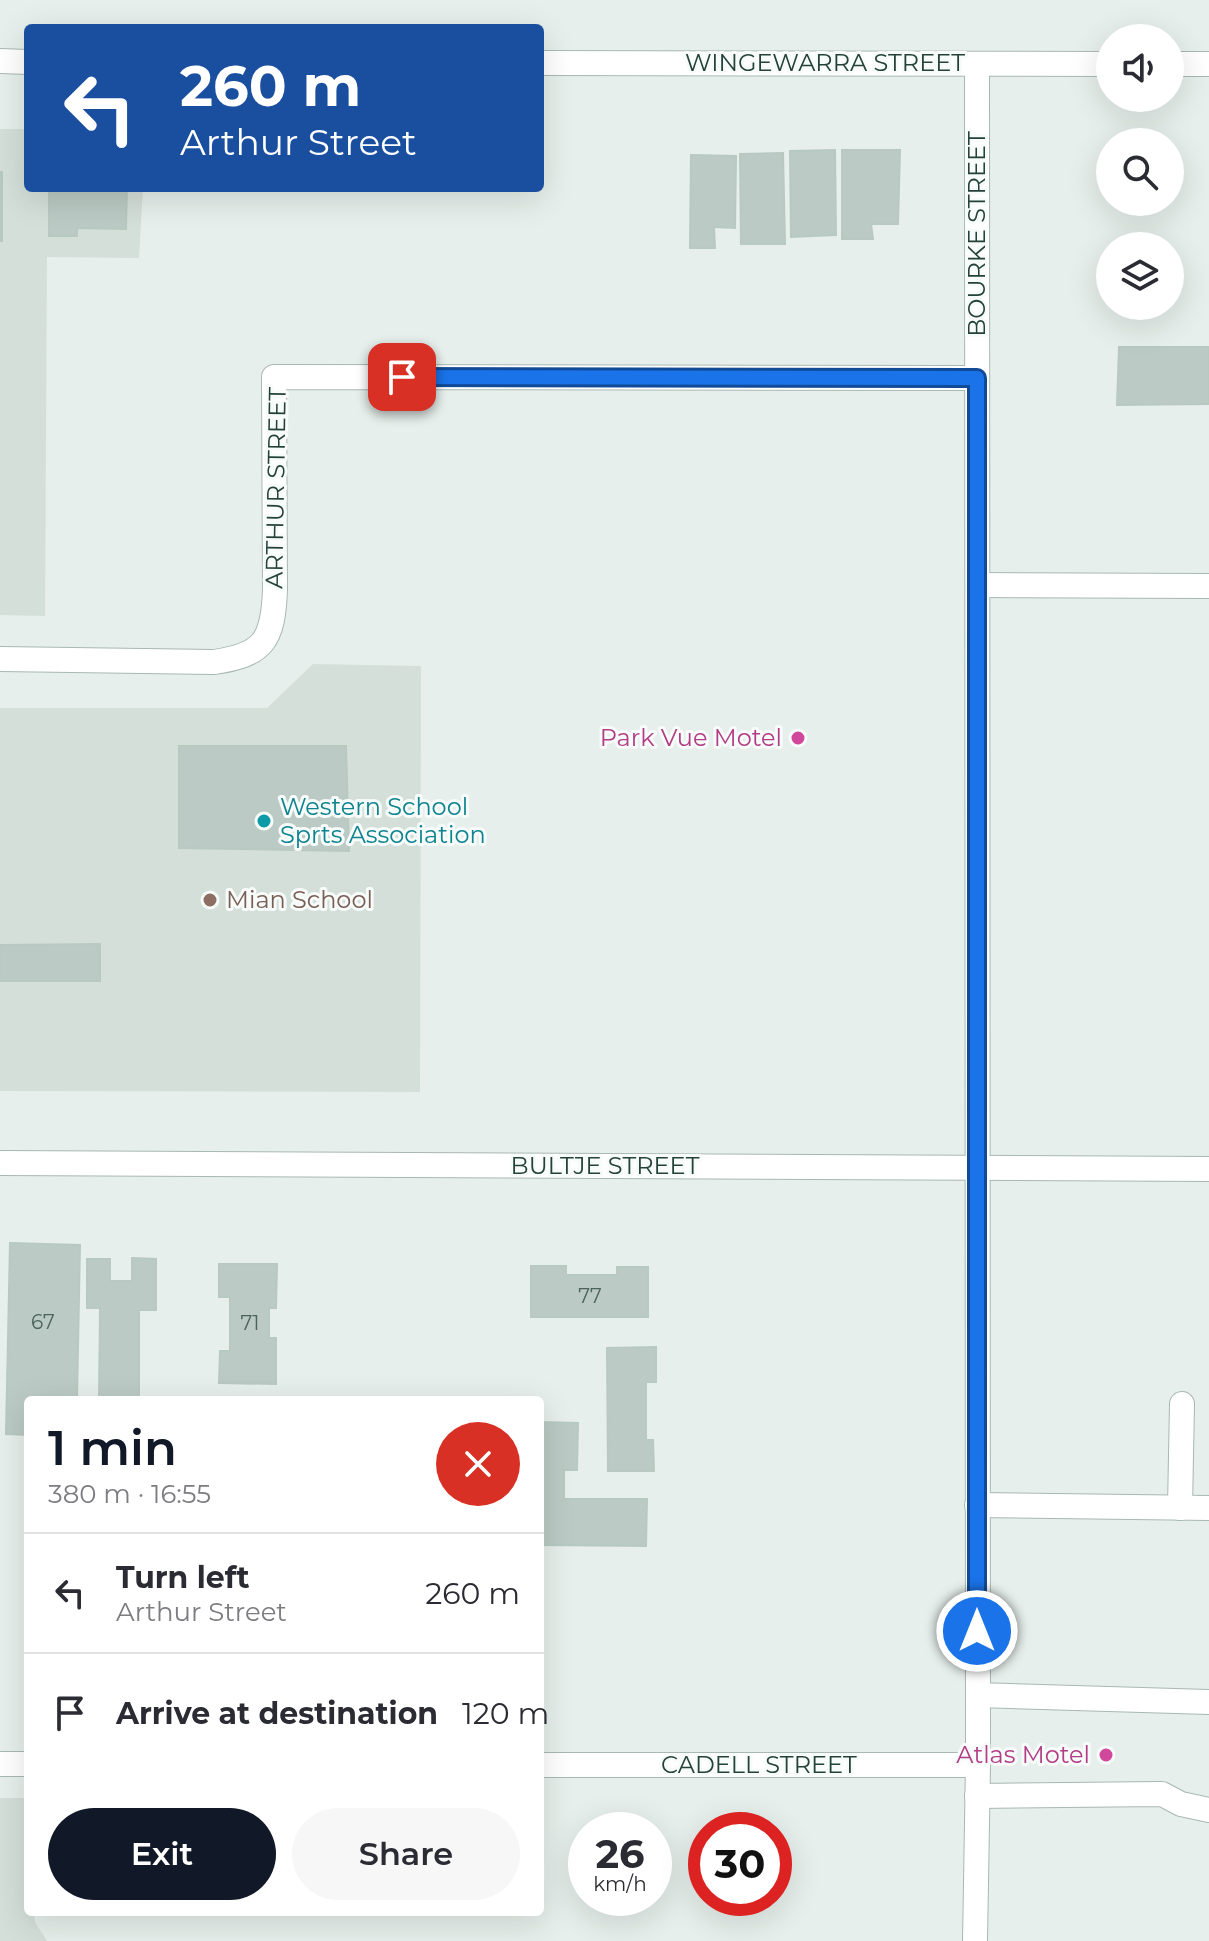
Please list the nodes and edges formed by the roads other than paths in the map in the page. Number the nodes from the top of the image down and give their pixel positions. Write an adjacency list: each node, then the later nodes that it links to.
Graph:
1 (0, 61): 2 (street)
2 (24, 62)
3 (544, 63): 4 (street, WINGEWARRA STREET)
4 (977, 64): 5 (street, WINGEWARRA STREET); 8 (street, BOURKE STREET)
5 (1096, 64)
6 (1184, 64): 7 (street)
7 (1209, 64)
8 (977, 378): 9 (street, BOURKE STREET); 11 (street, ARTHUR STREET)
9 (978, 585): 10 (street); 13 (street, BOURKE STREET)
10 (1209, 586)
11 (0, 659)
12 (0, 1163): 13 (street, BULTJE STREET)
13 (976, 1167): 14 (street, BULTJE STREET); 16 (street, BOURKE STREET)
14 (1209, 1169)
15 (1182, 1404): 17 (street)
16 (977, 1505): 17 (street); 19 (street, BOURKE STREET)
17 (1180, 1508): 18 (street)
18 (1209, 1508)
19 (978, 1695): 20 (street); 24 (street, BOURKE STREET)
20 (1209, 1702)
21 (0, 1764): 22 (street)
22 (24, 1764)
23 (544, 1765): 24 (street, CADELL STREET)
24 (978, 1765): 25 (street, BOURKE STREET)
25 (977, 1796): 26 (street); 27 (street, BOURKE STREET)
26 (1209, 1810)
27 (975, 1941): 28 (street)
28 (996, 1941)

